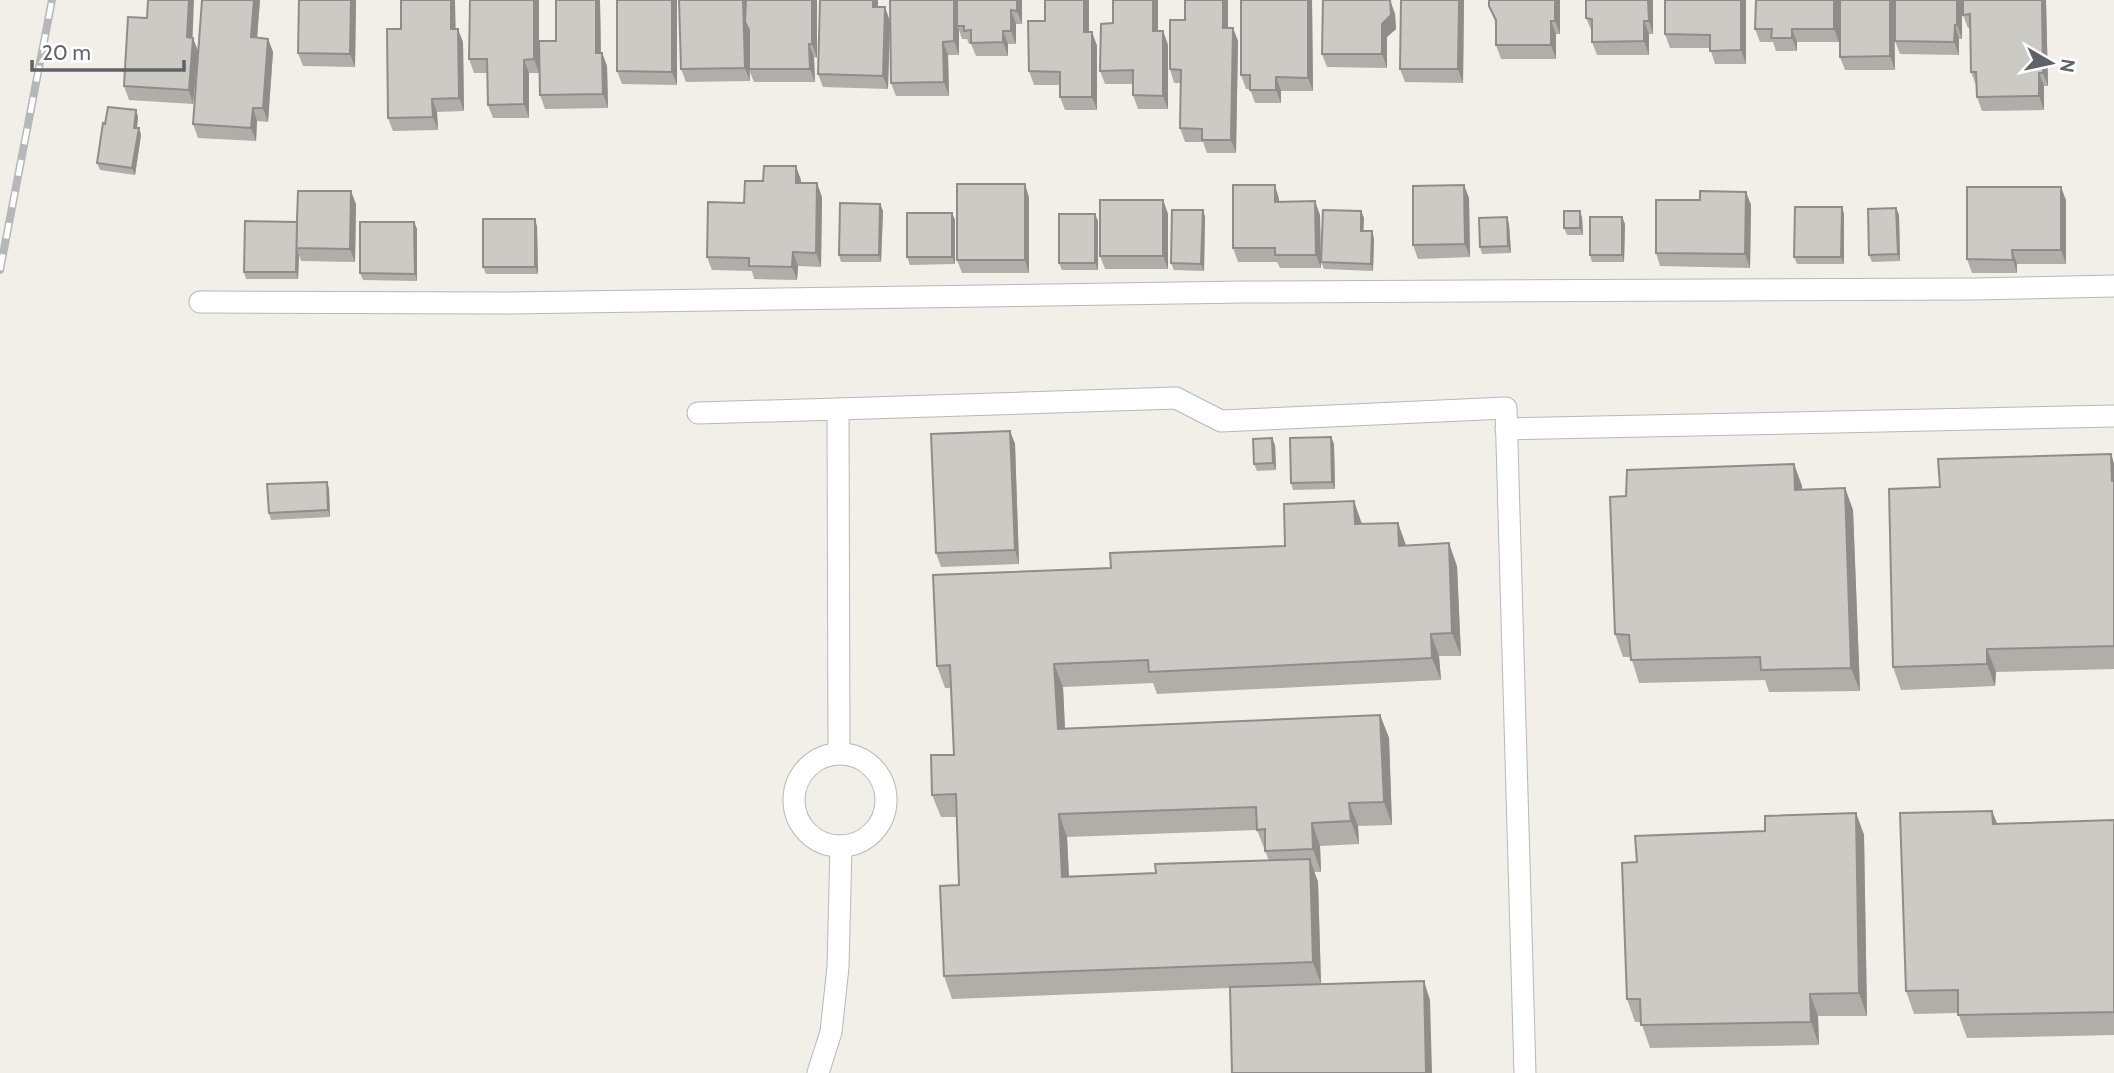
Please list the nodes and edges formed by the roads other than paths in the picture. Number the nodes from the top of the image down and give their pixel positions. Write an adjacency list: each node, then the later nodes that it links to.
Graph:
1 (2114, 286): 2 (lane)
2 (200, 302)
3 (838, 409): 4 (lane); 6 (lane); 7 (lane)
4 (698, 413)
5 (2114, 416): 6 (lane)
6 (1506, 429): 10 (lane)
7 (839, 753): 8 (lane); 8 (lane)
8 (841, 846): 9 (lane)
9 (818, 1073)
10 (1525, 1073)

